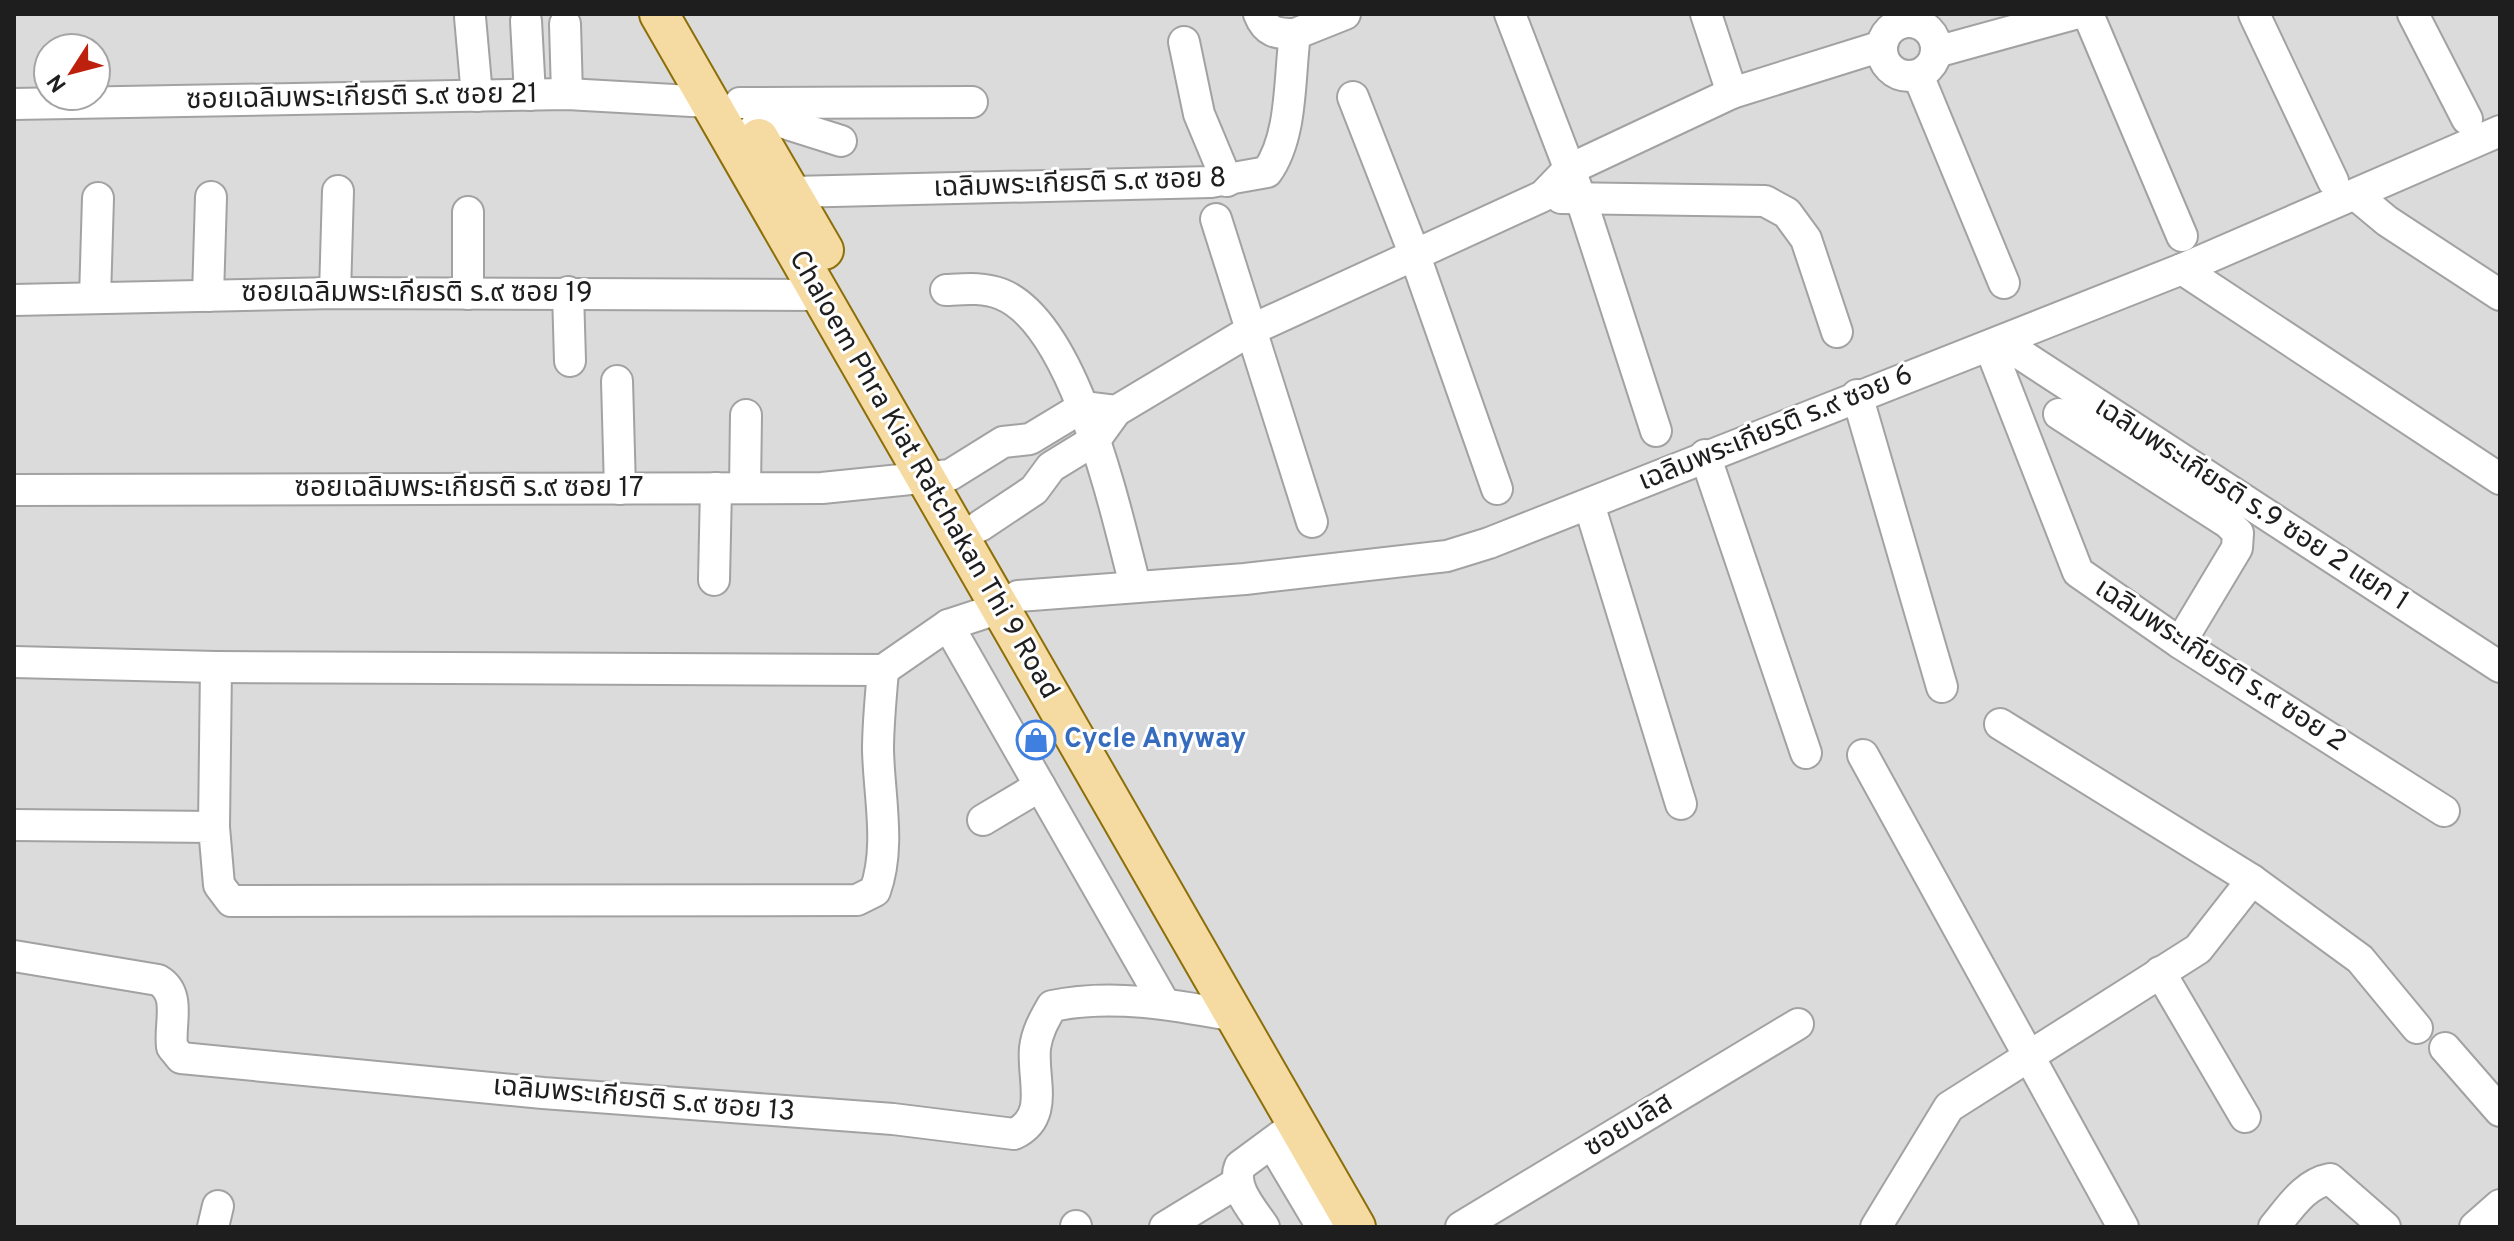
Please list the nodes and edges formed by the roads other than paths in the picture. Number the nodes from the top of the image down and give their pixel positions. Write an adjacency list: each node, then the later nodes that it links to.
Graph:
1 (659, 14): 25 (main road, Chaloem Phra Kiat Ratchakan Thi 9 Road)
2 (687, 14): 25 (main road, Chaloem Phra Kiat Ratchakan Thi 9 Road)
3 (1259, 14): 15 (street)
4 (1345, 14): 15 (street)
5 (1510, 14): 29 (street)
6 (1706, 14): 18 (street)
7 (2074, 14): 17 (street)
8 (2088, 14): 40 (street)
9 (2254, 14): 31 (street)
10 (2413, 14): 26 (street)
11 (470, 17): 21 (street)
12 (526, 21): 20 (street)
13 (565, 24): 19 (street)
14 (1892, 28): 17 (street); 17 (street); 18 (street)
15 (1295, 34): 30 (street, เฉลิมพระเกียรติ ร.๙ ซอย 8)
16 (1184, 42): 30 (street)
17 (1927, 64): 43 (street)
18 (1732, 93): 29 (street)
19 (567, 94): 20 (street, ซอยเฉลิมพระเกียรติ ร.๙ ซอย 21); 25 (street, ซอยเฉลิมพระเกียรติ ร.๙ ซอย 21)
20 (530, 95): 21 (street, ซอยเฉลิมพระเกียรติ ร.๙ ซอย 21)
21 (477, 96): 24 (street, ซอยเฉลิมพระเกียรติ ร.๙ ซอย 21)
22 (1353, 97): 41 (street)
23 (972, 102): 25 (street)
24 (14, 104)
25 (734, 111): 28 (street); 33 (main road, Chaloem Phra Kiat Ratchakan Thi 9 Road); 48 (main road, Chaloem Phra Kiat Ratchakan Thi 9 Road)
26 (2467, 119)
27 (2500, 131): 31 (street, เฉลิมพระเกียรติ ร.๙ ซอย 6)
28 (841, 141)
29 (1568, 170): 34 (street); 37 (street)
30 (1227, 181): 33 (street, เฉลิมพระเกียรติ ร.๙ ซอย 8)
31 (2345, 189): 42 (street, เฉลิมพระเกียรติ ร.๙ ซอย 6); 49 (street)
32 (338, 191): 46 (street)
33 (792, 192): 66 (main road, Chaloem Phra Kiat Ratchakan Thi 9 Road)
34 (1543, 196): 37 (street); 41 (street)
35 (211, 197): 50 (street)
36 (98, 198): 51 (street)
37 (1581, 199): 54 (street); 63 (street)
38 (468, 212): 47 (street)
39 (1216, 219): 53 (street)
40 (2182, 236)
41 (1414, 253): 53 (street); 70 (street)
42 (2182, 269): 55 (street, เฉลิมพระเกียรติ ร.๙ ซอย 6); 67 (street)
43 (2004, 283)
44 (946, 290): 59 (street)
45 (568, 292): 47 (street, ซอยเฉลิมพระเกียรติ ร.๙ ซอย 19); 48 (street, ซอยเฉลิมพระเกียรติ ร.๙ ซอย 19); 56 (street)
46 (335, 293): 47 (street, ซอยเฉลิมพระเกียรติ ร.๙ ซอย 19); 50 (street, ซอยเฉลิมพระเกียรติ ร.๙ ซอย 19)
47 (468, 294)
48 (820, 295): 66 (main road, Chaloem Phra Kiat Ratchakan Thi 9 Road)
49 (2500, 295)
50 (208, 296): 51 (street, ซอยเฉลิมพระเกียรติ ร.๙ ซอย 19)
51 (95, 298): 52 (street, ซอยเฉลิมพระเกียรติ ร.๙ ซอย 19)
52 (14, 300)
53 (1253, 329): 60 (street); 73 (street)
54 (1837, 332)
55 (1996, 344): 58 (street, เฉลิมพระเกียรติ ร.๙ ซอย 6); 79 (street, เฉลิมพระเกียรติ ร.๙ ซอย 2); 82 (street, เฉลิมพระเกียรติ ร.9 ซอย 2 แยก 1)
56 (570, 361)
57 (617, 381): 69 (street)
58 (1857, 395): 65 (street, เฉลิมพระเกียรติ ร.๙ ซอย 6); 84 (street)
59 (1083, 407): 60 (street); 64 (street); 66 (street)
60 (1116, 411): 64 (street)
61 (2059, 414): 79 (street)
62 (746, 415): 68 (street)
63 (1656, 431)
64 (1095, 440): 74 (street); 76 (street)
65 (1705, 455): 72 (street, เฉลิมพระเกียรติ ร.๙ ซอย 6); 86 (street)
66 (937, 476): 68 (street, ซอยเฉลิมพระเกียรติ ร.๙ ซอย 17); 74 (main road, Chaloem Phra Kiat Ratchakan Thi 9 Road); 77 (main road, Chaloem Phra Kiat Ratchakan Thi 9 Road)
67 (2500, 479)
68 (730, 488): 69 (street, ซอยเฉลิมพระเกียรติ ร.๙ ซอย 17); 75 (street)
69 (620, 489): 71 (street, ซอยเฉลิมพระเกียรติ ร.๙ ซอย 17)
70 (1497, 489)
71 (14, 490)
72 (1589, 504): 76 (street, เฉลิมพระเกียรติ ร.๙ ซอย 6); 89 (street)
73 (1312, 522)
74 (980, 526): 77 (main road, Chaloem Phra Kiat Ratchakan Thi 9 Road)
75 (714, 580)
76 (1135, 585): 77 (street, เฉลิมพระเกียรติ ร.๙ ซอย 6)
77 (1009, 602): 78 (street, เฉลิมพระเกียรติ ร.๙ ซอย 6); 98 (main road, Chaloem Phra Kiat Ratchakan Thi 9 Road); 105 (main road, Chaloem Phra Kiat Ratchakan Thi 9 Road)
78 (948, 625): 83 (street, เฉลิมพระเกียรติ ร.๙ ซอย 6); 88 (street)
79 (2180, 643): 90 (street, เฉลิมพระเกียรติ ร.๙ ซอย 2)
80 (14, 662): 81 (street)
81 (216, 667): 83 (street); 93 (street)
82 (2500, 667)
83 (883, 670): 93 (street)
84 (1942, 687)
85 (2000, 724): 94 (street)
86 (1806, 753)
87 (1863, 755): 102 (street)
88 (1040, 786): 91 (street); 97 (street)
89 (1681, 804)
90 (2444, 811)
91 (983, 820)
92 (14, 825): 93 (street)
93 (214, 827)
94 (2252, 880): 96 (street); 100 (street)
95 (14, 956): 97 (street, เฉลิมพระเกียรติ ร.๙ ซอย 13)
96 (2160, 972): 102 (street); 104 (street)
97 (1164, 1003): 98 (street, เฉลิมพระเกียรติ ร.๙ ซอย 13)
98 (1235, 1016): 105 (main road, Chaloem Phra Kiat Ratchakan Thi 9 Road)
99 (1798, 1024): 114 (street, ซอยบลิส)
100 (2417, 1028)
101 (2445, 1048): 103 (street)
102 (2029, 1055): 108 (street); 115 (street)
103 (2500, 1111)
104 (2245, 1117)
105 (1293, 1127): 106 (street); 111 (street); 112 (main road, Chaloem Phra Kiat Ratchakan Thi 9 Road); 113 (main road, Chaloem Phra Kiat Ratchakan Thi 9 Road)
106 (1237, 1183): 109 (street); 110 (street)
107 (2500, 1205): 118 (street)
108 (1888, 1221)
109 (1165, 1227)
110 (1264, 1227)
111 (1322, 1227)
112 (1356, 1227)
113 (1377, 1227)
114 (1461, 1227)
115 (2123, 1227)
116 (2274, 1227): 117 (street)
117 (2385, 1227)
118 (2475, 1227)

